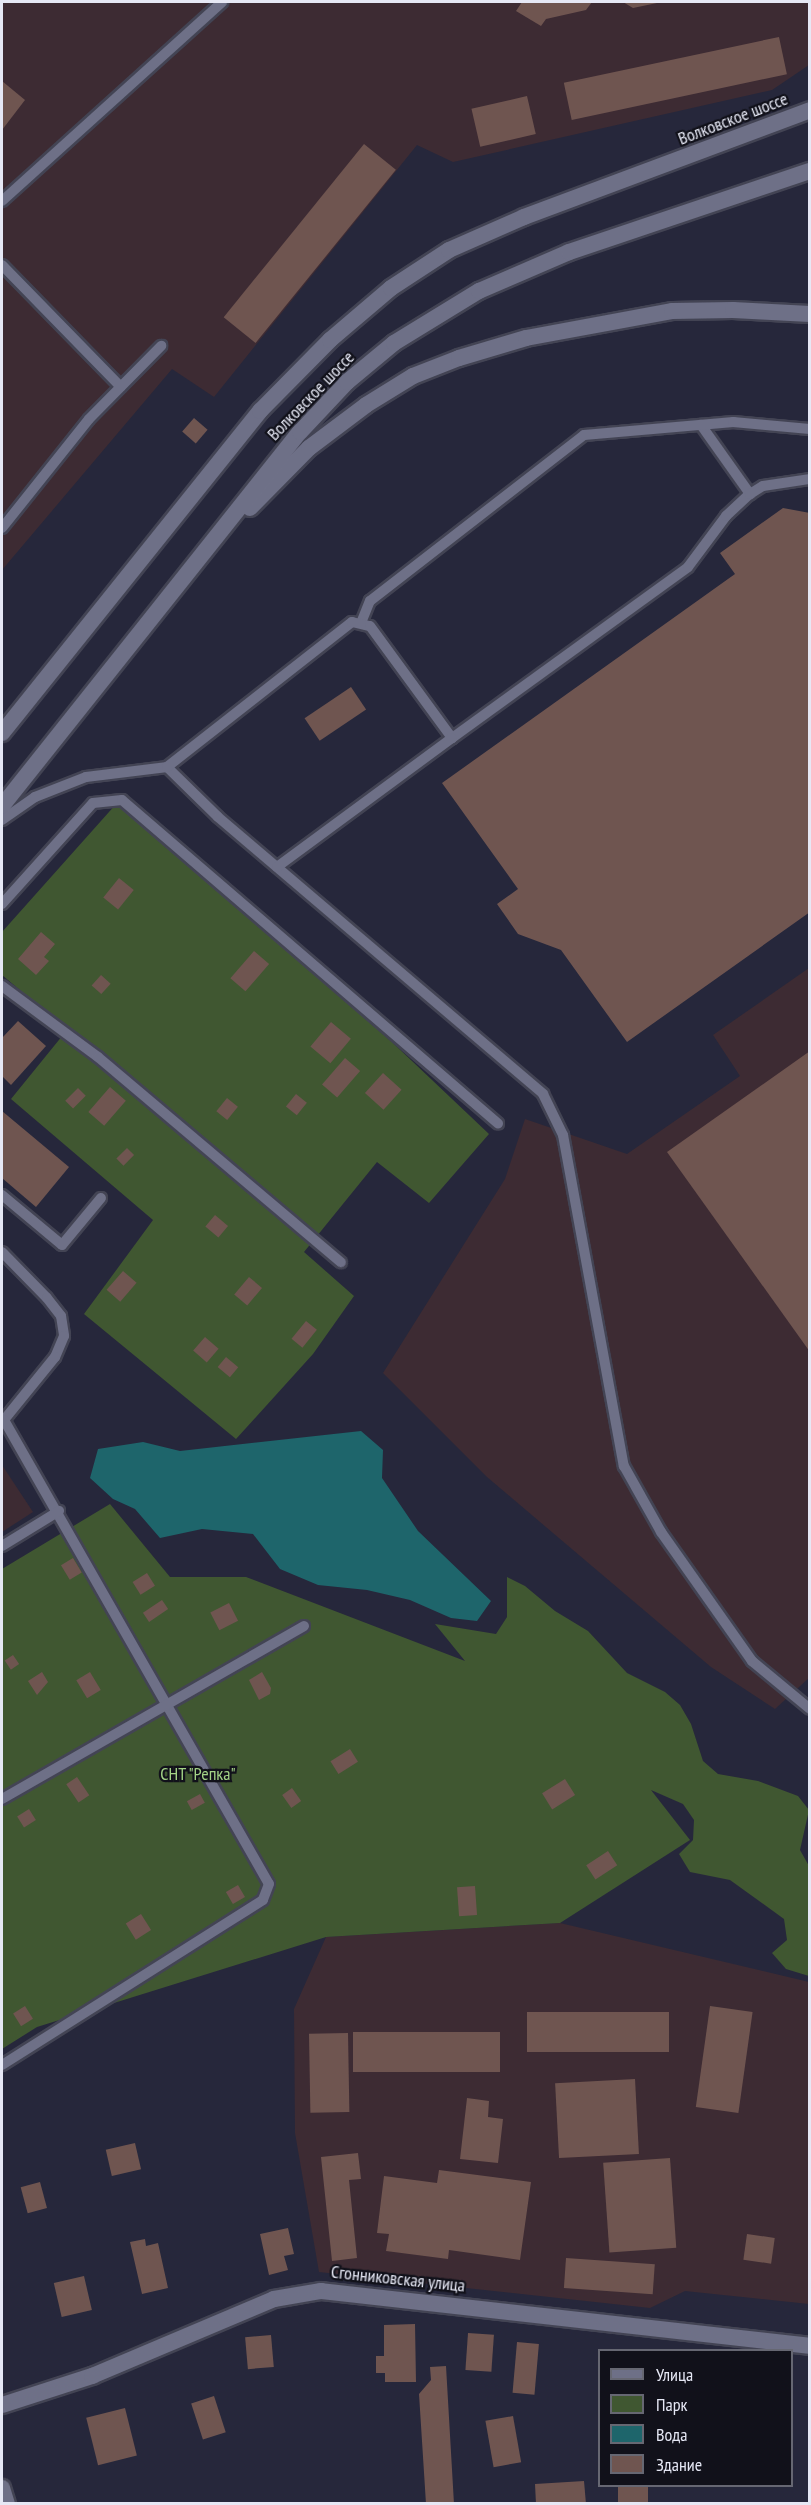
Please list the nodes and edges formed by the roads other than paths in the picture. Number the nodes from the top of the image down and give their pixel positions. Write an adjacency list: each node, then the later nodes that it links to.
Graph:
1 (222, 2): 4 (lane)
2 (810, 110): 16 (main road, Волковское шоссе)
3 (810, 171): 14 (main road, Волковское шоссе)
4 (2, 201)
5 (2, 265): 8 (lane)
6 (810, 314): 14 (main road)
7 (161, 346): 8 (lane)
8 (121, 387): 13 (lane)
9 (701, 425): 10 (lane); 12 (lane); 15 (lane)
10 (810, 429)
11 (810, 479): 12 (lane)
12 (750, 494): 17 (lane)
13 (2, 528)
14 (184, 575): 19 (main road, Волковское шоссе)
15 (361, 623): 17 (lane); 18 (lane)
16 (2, 734)
17 (452, 738): 21 (lane)
18 (167, 767): 20 (lane); 21 (lane)
19 (2, 806)
20 (2, 820)
21 (277, 867): 34 (lane)
22 (2, 904): 24 (lane)
23 (2, 986): 28 (lane)
24 (498, 1123)
25 (2, 1195): 26 (lane)
26 (100, 1198)
27 (2, 1252): 29 (lane)
28 (341, 1262)
29 (3, 1421): 30 (lane)
30 (59, 1511): 31 (lane); 33 (lane)
31 (2, 1546)
32 (304, 1626): 33 (lane)
33 (167, 1707): 35 (lane); 36 (lane)
34 (810, 1709)
35 (2, 1799)
36 (2, 2065)
37 (810, 2346): 38 (main road, Сгонниковская улица)
38 (2, 2405)
39 (2, 2488): 40 (main road)
40 (7, 2504)

